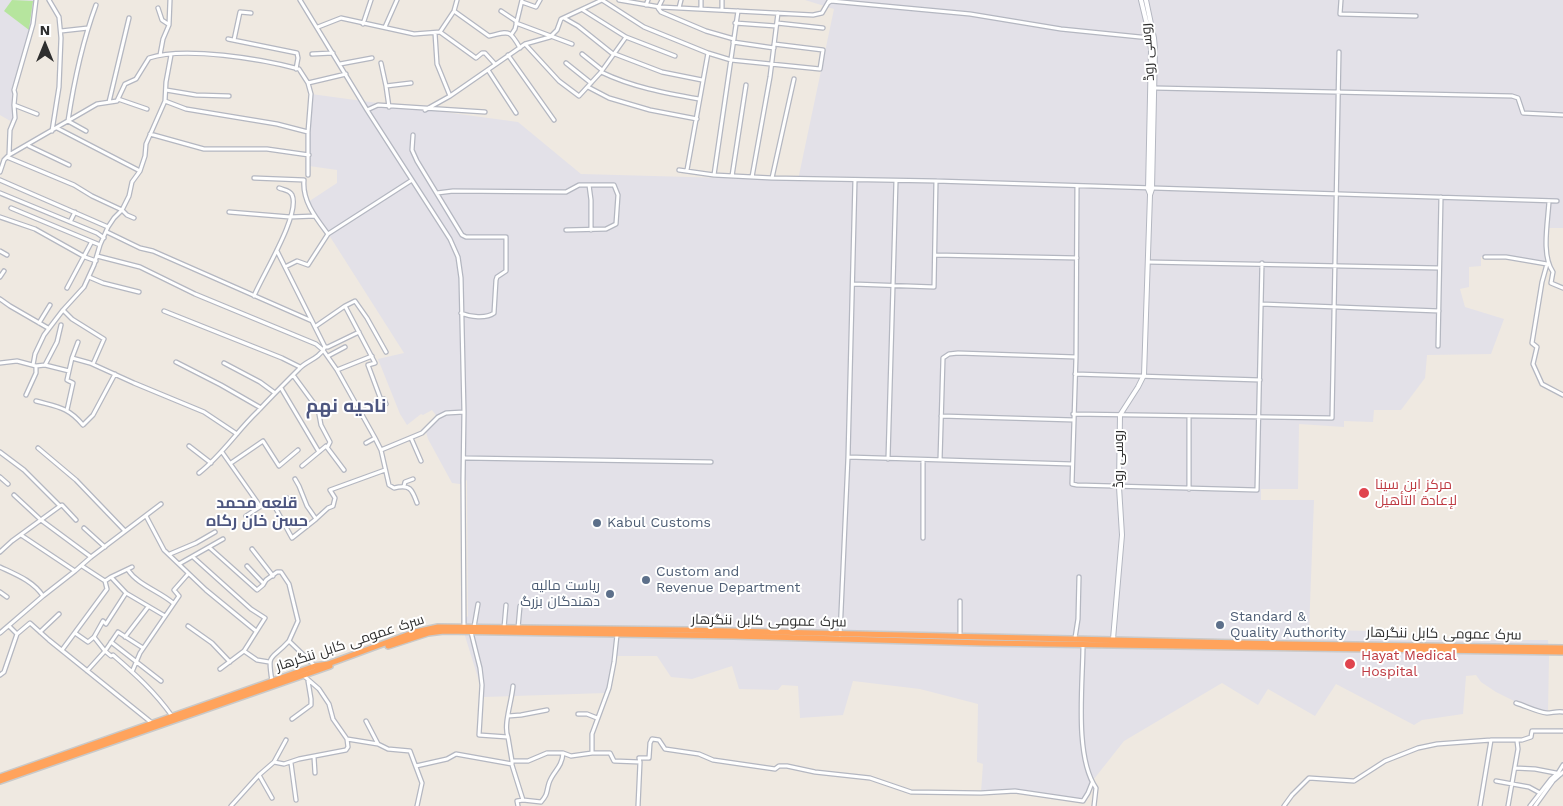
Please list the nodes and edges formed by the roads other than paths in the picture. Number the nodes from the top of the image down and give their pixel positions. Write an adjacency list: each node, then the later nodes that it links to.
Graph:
1 (36, 0): 98 (street)
2 (49, 0): 46 (street)
3 (170, 0): 40 (street)
4 (300, 0): 42 (street)
5 (371, 0): 39 (street)
6 (397, 0): 43 (street)
7 (458, 0): 29 (street)
8 (540, 0): 18 (street)
9 (620, 0): 19 (street)
10 (648, 0): 22 (street)
11 (662, 0): 23 (street)
12 (681, 0): 25 (street)
13 (701, 0): 26 (street)
14 (722, 0): 28 (street)
15 (1141, 0): 52 (main road, روسی روڈ)
16 (1146, 0): 52 (main road, روسی روڈ)
17 (1341, 0): 34 (street)
18 (522, 1): 37 (street)
19 (629, 1): 22 (street)
20 (828, 1): 33 (street); 52 (street)
21 (96, 5): 44 (street)
22 (646, 6): 23 (street)
23 (660, 7): 25 (street); 55 (street)
24 (158, 8): 40 (street)
25 (679, 8): 26 (street)
26 (701, 9): 28 (street)
27 (583, 10): 36 (street); 51 (street); 62 (street)
28 (722, 10): 31 (street)
29 (454, 11): 47 (street); 49 (street)
30 (500, 11): 37 (street)
31 (738, 11): 33 (street); 38 (street)
32 (251, 13): 54 (street)
33 (778, 13): 41 (street)
34 (1416, 16)
35 (129, 18): 97 (street)
36 (563, 18): 50 (street); 65 (street)
37 (516, 22): 49 (street); 50 (street)
38 (735, 23): 41 (street); 55 (street)
39 (363, 24): 42 (street); 43 (street)
40 (169, 25): 68 (street)
41 (776, 25): 45 (street); 58 (street)
42 (318, 27): 61 (street)
43 (385, 27): 48 (street)
44 (88, 28): 46 (street); 109 (street)
45 (823, 28)
46 (61, 31): 112 (street)
47 (440, 32): 48 (street); 75 (street)
48 (435, 33): 93 (street)
49 (511, 35): 59 (street)
50 (550, 36): 56 (street); 57 (street)
51 (626, 38): 65 (street); 69 (street)
52 (1152, 38): 89 (main road, روسی روڈ); 139 (main road, روسی روڈ)
53 (228, 39): 54 (street)
54 (234, 40): 77 (street)
55 (733, 41): 58 (street); 71 (street)
56 (526, 44): 59 (street); 88 (street)
57 (572, 44)
58 (774, 46): 76 (street); 76 (street)
59 (520, 48): 67 (street)
60 (1340, 52): 91 (street)
61 (334, 53): 63 (street); 74 (street)
62 (708, 53): 71 (street); 82 (street)
63 (312, 54)
64 (582, 54): 79 (street)
65 (614, 54): 79 (street); 82 (street)
66 (171, 55): 68 (street); 77 (street); 90 (street)
67 (508, 55): 75 (street); 108 (street)
68 (160, 56): 94 (street)
69 (675, 56)
70 (372, 58): 74 (street)
71 (730, 60): 76 (street); 126 (street)
72 (381, 63): 87 (street)
73 (566, 63): 85 (street)
74 (340, 64): 80 (street)
75 (495, 64): 78 (street)
76 (772, 64): 128 (street)
77 (296, 68): 83 (street)
78 (488, 70): 93 (street); 104 (street)
79 (601, 71): 85 (street); 95 (street)
80 (346, 74): 83 (street); 101 (street)
81 (794, 79): 130 (street)
82 (703, 80): 95 (street)
83 (308, 83): 113 (street)
84 (411, 83): 87 (street)
85 (590, 84): 88 (street)
86 (746, 85): 127 (street)
87 (386, 86): 99 (street)
88 (588, 88): 107 (street)
89 (1155, 88): 91 (street); 139 (main road, روسی روڈ)
90 (166, 90): 92 (street); 96 (street)
91 (1339, 92): 106 (street); 142 (street)
92 (229, 96)
93 (450, 96): 102 (street)
94 (118, 99): 97 (street); 100 (street)
95 (699, 99): 107 (street)
96 (165, 101): 113 (street); 114 (street)
97 (108, 102): 109 (street)
98 (14, 106): 105 (street); 118 (street)
99 (388, 107): 101 (street); 102 (street)
100 (147, 109)
101 (368, 110): 132 (street)
102 (425, 110): 103 (street)
103 (485, 112)
104 (516, 113)
105 (37, 114)
106 (1563, 116)
107 (696, 119): 122 (street)
108 (554, 120)
109 (68, 121): 110 (street); 111 (street)
110 (58, 128): 112 (street); 123 (street)
111 (86, 131)
112 (52, 132): 116 (street)
113 (308, 132): 117 (street)
114 (150, 134): 117 (street); 123 (street)
115 (413, 135): 141 (street)
116 (28, 145): 118 (street); 120 (street)
117 (309, 155): 125 (street)
118 (7, 157): 119 (street); 124 (street); 147 (street)
119 (0, 158)
120 (69, 165)
121 (679, 170): 122 (street)
122 (687, 170): 126 (street)
123 (140, 171): 147 (street)
124 (0, 172)
125 (308, 175)
126 (714, 175): 127 (street)
127 (732, 176): 128 (street)
128 (752, 177): 130 (street)
129 (254, 178): 150 (street)
130 (772, 178): 133 (street)
131 (0, 180): 148 (street)
132 (412, 180): 159 (street); 195 (street)
133 (855, 180): 134 (street); 181 (street)
134 (896, 181): 135 (street); 182 (street)
135 (936, 181): 137 (street); 165 (street)
136 (589, 184): 141 (street); 157 (street); 157 (street)
137 (1077, 186): 139 (street); 170 (street)
138 (279, 188): 152 (street)
139 (1150, 189): 142 (street); 172 (main road, روسی روڈ)
140 (0, 193): 154 (street)
141 (437, 193): 195 (street)
142 (1337, 194): 143 (street); 175 (street)
143 (1441, 197): 144 (street); 177 (street)
144 (1550, 201): 145 (street); 174 (street)
145 (1557, 201)
146 (11, 208): 161 (street)
147 (122, 210): 153 (street); 155 (street)
148 (75, 212): 154 (street); 155 (street)
149 (229, 212): 152 (street)
150 (315, 216): 152 (street); 159 (street)
151 (0, 217): 169 (street)
152 (290, 217): 164 (street)
153 (134, 218)
154 (70, 222): 160 (street)
155 (108, 227): 158 (street)
156 (566, 230): 157 (street)
157 (592, 230)
158 (107, 232): 160 (street); 186 (street)
159 (328, 234): 176 (street)
160 (104, 238): 162 (street)
161 (91, 243): 162 (street); 169 (street)
162 (100, 245): 167 (street)
163 (0, 251): 166 (street)
164 (277, 251): 176 (street); 186 (street)
165 (935, 254): 170 (street); 182 (street)
166 (7, 255)
167 (97, 256): 171 (street); 205 (street)
168 (1485, 256): 174 (street)
169 (85, 258): 171 (street); 183 (street)
170 (1077, 258): 209 (street)
171 (96, 261): 180 (street)
172 (1148, 262): 173 (street); 222 (main road, روسی روڈ)
173 (1262, 263): 175 (street); 189 (street)
174 (1547, 264): 184 (street); 228 (street)
175 (1336, 265): 177 (street); 191 (street)
176 (285, 267): 196 (street)
177 (1439, 268): 193 (street)
178 (4, 271): 179 (street)
179 (0, 277)
180 (89, 277): 185 (street); 192 (street)
181 (853, 284): 182 (street); 254 (street)
182 (894, 286): 256 (street)
183 (67, 288)
184 (1563, 288)
185 (139, 292)
186 (254, 296): 196 (street)
187 (0, 299): 197 (street)
188 (50, 304): 197 (street)
189 (1261, 304): 191 (street); 224 (street)
190 (345, 306): 199 (street); 201 (street); 206 (street)
191 (1333, 307): 193 (street); 240 (street)
192 (63, 310): 200 (street); 215 (street)
193 (1439, 310): 203 (street)
194 (164, 311): 217 (street)
195 (461, 313): 234 (street)
196 (312, 321): 199 (street)
197 (40, 323): 200 (street)
198 (61, 325): 214 (street)
199 (316, 326): 205 (street)
200 (48, 328): 216 (street)
201 (359, 332): 205 (street); 208 (street)
202 (78, 342): 210 (street)
203 (1438, 346)
204 (345, 347): 207 (street)
205 (324, 348): 207 (street); 217 (street)
206 (386, 352)
207 (327, 356): 218 (street)
208 (372, 356): 218 (street); 229 (street)
209 (1076, 357): 221 (street); 238 (street)
210 (72, 358): 215 (street); 219 (street)
211 (176, 362): 232 (street)
212 (0, 363): 216 (street)
213 (224, 363): 226 (street)
214 (46, 364): 216 (street); 219 (street)
215 (93, 364): 220 (street)
216 (34, 365): 227 (street)
217 (300, 366): 223 (street)
218 (337, 370): 235 (street)
219 (69, 371): 233 (street)
220 (115, 374): 233 (street); 242 (street)
221 (1076, 374): 222 (street); 236 (street)
222 (1144, 375): 224 (street); 237 (main road, روسی روڈ)
223 (293, 376): 225 (street); 247 (street)
224 (1260, 380): 240 (street)
225 (281, 388): 226 (street); 253 (street)
226 (275, 393): 232 (street)
227 (26, 395)
228 (1563, 395)
229 (381, 400): 231 (street); 235 (street)
230 (36, 402): 233 (street)
231 (386, 404)
232 (260, 408): 242 (street)
233 (67, 410)
234 (464, 412): 244 (street); 255 (street)
235 (360, 413): 243 (street)
236 (1074, 414): 237 (street); 241 (street)
237 (1120, 415): 239 (street); 273 (main road, روسی روڈ)
238 (941, 416): 241 (street); 258 (street)
239 (1189, 416): 240 (street); 274 (street)
240 (1259, 417): 274 (street)
241 (1074, 420): 263 (street)
242 (237, 434): 252 (street)
243 (375, 438): 245 (street); 250 (street)
244 (411, 438): 250 (street); 259 (street)
245 (366, 443)
246 (189, 446): 261 (street)
247 (328, 446): 253 (street); 265 (street)
248 (38, 448): 288 (street)
249 (298, 450): 262 (street)
250 (381, 450): 266 (street)
251 (0, 452): 279 (street)
252 (222, 452): 261 (street); 262 (street)
253 (319, 452): 264 (street)
254 (848, 457): 256 (street); 339 (street)
255 (465, 458): 260 (street); 329 (street)
256 (888, 459): 257 (street)
257 (923, 460): 258 (street); 291 (street)
258 (940, 460): 263 (street)
259 (421, 461)
260 (711, 462)
261 (211, 463): 267 (street)
262 (232, 463): 280 (street)
263 (1072, 464): 273 (street)
264 (302, 466)
265 (344, 470)
266 (385, 470): 272 (street); 284 (street)
267 (199, 473)
268 (0, 477): 271 (street)
269 (295, 479): 284 (street)
270 (413, 479): 272 (street)
271 (8, 484)
272 (404, 486): 277 (street)
273 (1119, 487): 274 (street); 342 (main road, روسی روڈ)
274 (1189, 489)
275 (14, 495): 285 (street)
276 (287, 498): 281 (street)
277 (416, 503)
278 (161, 504): 282 (street)
279 (60, 506): 285 (street); 286 (street)
280 (260, 506): 281 (street); 283 (street)
281 (275, 507): 284 (street)
282 (146, 516): 288 (street); 297 (street)
283 (246, 516)
284 (316, 519)
285 (41, 520): 290 (street); 298 (street)
286 (76, 520)
287 (84, 528): 293 (street)
288 (125, 531): 293 (street)
289 (215, 532): 297 (street)
290 (20, 535): 296 (street); 306 (street)
291 (923, 538)
292 (223, 539): 294 (street)
293 (105, 547): 298 (street)
294 (210, 548): 299 (street); 312 (street)
295 (252, 549): 309 (street)
296 (0, 552)
297 (170, 554): 300 (street)
298 (90, 557): 301 (street)
299 (193, 557): 300 (street); 331 (street)
300 (179, 564): 307 (street)
301 (82, 566): 306 (street); 311 (street)
302 (247, 566): 312 (street)
303 (0, 567): 315 (street)
304 (132, 567): 305 (street)
305 (128, 570): 308 (street); 318 (street)
306 (75, 571): 315 (street)
307 (188, 574): 318 (street); 331 (street)
308 (111, 576): 311 (street); 314 (street)
309 (273, 576): 312 (street); 344 (street)
310 (1078, 577): 341 (street)
311 (105, 581): 334 (street)
312 (263, 583)
313 (0, 592): 316 (street)
314 (126, 593): 322 (street); 337 (street)
315 (44, 596): 325 (street)
316 (7, 597)
317 (960, 601): 340 (street)
318 (173, 603): 324 (street)
319 (478, 604): 330 (street)
320 (506, 605): 327 (street)
321 (520, 606): 328 (street)
322 (148, 607): 324 (street); 338 (street)
323 (58, 614): 332 (street)
324 (165, 616): 348 (street)
325 (9, 626): 333 (street); 335 (street)
326 (188, 626): 356 (street)
327 (504, 628): 328 (highway, سرک عمومی کابل ننگرهار); 330 (highway, سرک عمومی کابل ننگرهار)
328 (518, 628): 339 (highway, سرک عمومی کابل ننگرهار)
329 (464, 629): 330 (highway, سرک عمومی کابل ننگرهار); 358 (highway, سرک عمومی کابل ننگرهار); 363 (highway, سرک عمومی کابل ننگرهار)
330 (473, 629): 336 (highway, سرک عمومی کابل ننگرهار); 379 (street)
331 (256, 631): 353 (street)
332 (40, 632): 335 (street); 351 (street)
333 (0, 633)
334 (76, 633): 337 (street); 351 (street)
335 (18, 634): 362 (street)
336 (616, 635): 339 (highway, سرک عمومی کابل ننگرهار); 375 (street)
337 (94, 637): 352 (street)
338 (125, 637): 345 (street); 348 (street)
339 (840, 637): 340 (highway, سرک عمومی کابل ننگرهار); 343 (highway, سرک عمومی کابل ننگرهار)
340 (960, 637): 343 (highway, سرک عمومی کابل ننگرهار)
341 (1075, 638): 342 (highway, سرک عمومی کابل ننگرهار); 343 (highway, سرک عمومی کابل ننگرهار)
342 (1113, 639): 347 (highway, سرک عمومی کابل ننگرهار)
343 (1006, 640): 346 (highway, سرک عمومی کابل ننگرهار)
344 (289, 641): 357 (street); 358 (street)
345 (111, 642): 352 (street); 355 (street)
346 (1083, 644): 347 (highway, سرک عمومی کابل ننگرهار); 401 (street)
347 (1318, 646): 350 (highway, سرک عمومی کابل ننگرهار)
348 (143, 648): 355 (street)
349 (1563, 648): 350 (highway, سرک عمومی کابل ننگرهار)
350 (1523, 649): 354 (highway, سرک عمومی کابل ننگرهار)
351 (62, 650): 360 (street)
352 (105, 651): 360 (street); 361 (street)
353 (244, 651): 356 (street); 357 (street)
354 (1563, 652)
355 (137, 662): 361 (street); 366 (street)
356 (230, 662): 359 (street)
357 (269, 662): 365 (street)
358 (315, 666): 365 (highway, سرک عمومی کابل ننگرهار)
359 (220, 669)
360 (87, 671): 377 (street)
361 (132, 672): 372 (street)
362 (0, 675)
363 (304, 675): 364 (street); 399 (highway, سرک عمومی کابل ننگرهار)
364 (308, 680): 374 (street); 380 (street)
365 (272, 681): 372 (highway, سرک عمومی کابل ننگرهار)
366 (162, 682)
367 (513, 686): 373 (street)
368 (1516, 703): 370 (street)
369 (547, 710): 373 (street)
370 (1563, 712)
371 (578, 714): 375 (street)
372 (172, 716): 377 (highway, سرک عمومی کابل ننگرهار)
373 (508, 716): 379 (street)
374 (292, 718)
375 (597, 718): 385 (street)
376 (366, 721): 384 (street)
377 (152, 723): 397 (highway, سرک عمومی کابل ننگرهار)
378 (1563, 731): 383 (street)
379 (508, 737): 391 (street)
380 (347, 739): 384 (street); 387 (street)
381 (286, 740): 388 (street)
382 (1491, 740): 383 (street); 412 (street); 413 (street)
383 (1517, 740): 393 (street)
384 (378, 744): 392 (street)
385 (592, 752): 386 (street); 390 (street)
386 (563, 753): 391 (street); 406 (street)
387 (314, 757): 389 (street); 395 (street)
388 (274, 762): 389 (street); 396 (street)
389 (291, 762): 405 (street)
390 (640, 762): 401 (street); 410 (street)
391 (512, 763): 392 (street); 406 (street)
392 (416, 766): 408 (street)
393 (1515, 768): 394 (street); 402 (street)
394 (1561, 771): 398 (street); 403 (street); 416 (street)
395 (315, 773)
396 (258, 775): 404 (street); 407 (street)
397 (0, 777)
398 (1563, 780)
399 (0, 781)
400 (1496, 781): 402 (street)
401 (1093, 784): 411 (street)
402 (1513, 784): 403 (street); 414 (street)
403 (1540, 793): 415 (street)
404 (272, 798)
405 (296, 800)
406 (523, 800): 409 (street)
407 (231, 806)
408 (417, 806)
409 (518, 806)
410 (638, 806)
411 (1094, 806)
412 (1284, 806)
413 (1480, 806)
414 (1508, 806)
415 (1530, 806)
416 (1535, 806)

